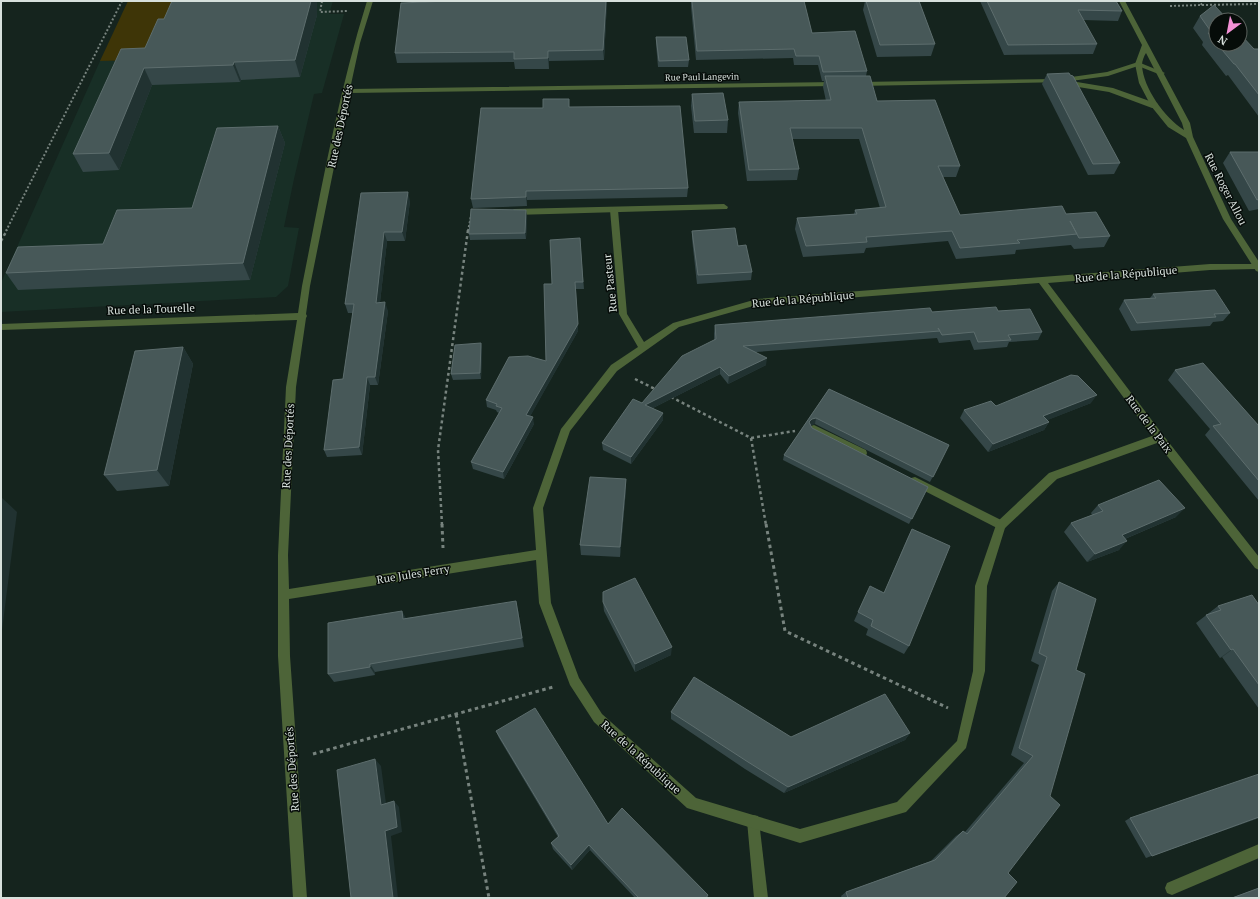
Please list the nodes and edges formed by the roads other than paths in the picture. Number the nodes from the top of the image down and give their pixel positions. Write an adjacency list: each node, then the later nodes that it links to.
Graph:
1 (370, 1): 9 (street, Rue des Déportés)
2 (1122, 1): 3 (street)
3 (1145, 46): 4 (street); 5 (street, Rue Roger Allou)
4 (1138, 64): 5 (street); 6 (street); 10 (street)
5 (1161, 73): 11 (street, Rue Roger Allou)
6 (1057, 80): 8 (street); 10 (street)
7 (842, 84): 9 (street, Rue Paul Langevin)
8 (850, 84)
9 (347, 91): 17 (street, Rue des Déportés)
10 (1154, 106): 11 (street)
11 (1188, 137): 15 (street, Rue Roger Allou)
12 (724, 206): 13 (street)
13 (614, 210): 14 (street); 19 (street, Rue Pasteur)
14 (474, 212)
15 (1258, 267): 16 (street, Rue de la République)
16 (1042, 281): 19 (street, Rue de la République); 21 (street, Rue de la Paix)
17 (303, 316): 18 (street, Rue de la Tourelle); 27 (street, Rue des Déportés)
18 (1, 327)
19 (643, 348): 25 (street, Rue de la République)
20 (814, 429): 22 (street)
21 (1158, 438): 24 (street, Rue de la République); 26 (street, Rue de la Paix)
22 (869, 457)
23 (904, 475): 24 (street)
24 (1001, 525): 28 (street, Rue de la République)
25 (541, 554): 27 (street, Rue Jules Ferry); 28 (street, Rue de la République)
26 (1259, 565)
27 (284, 595): 31 (street, Rue des Déportés)
28 (753, 821): 32 (street)
29 (1259, 851): 30 (street)
30 (1172, 888)
31 (300, 898)
32 (761, 898)

